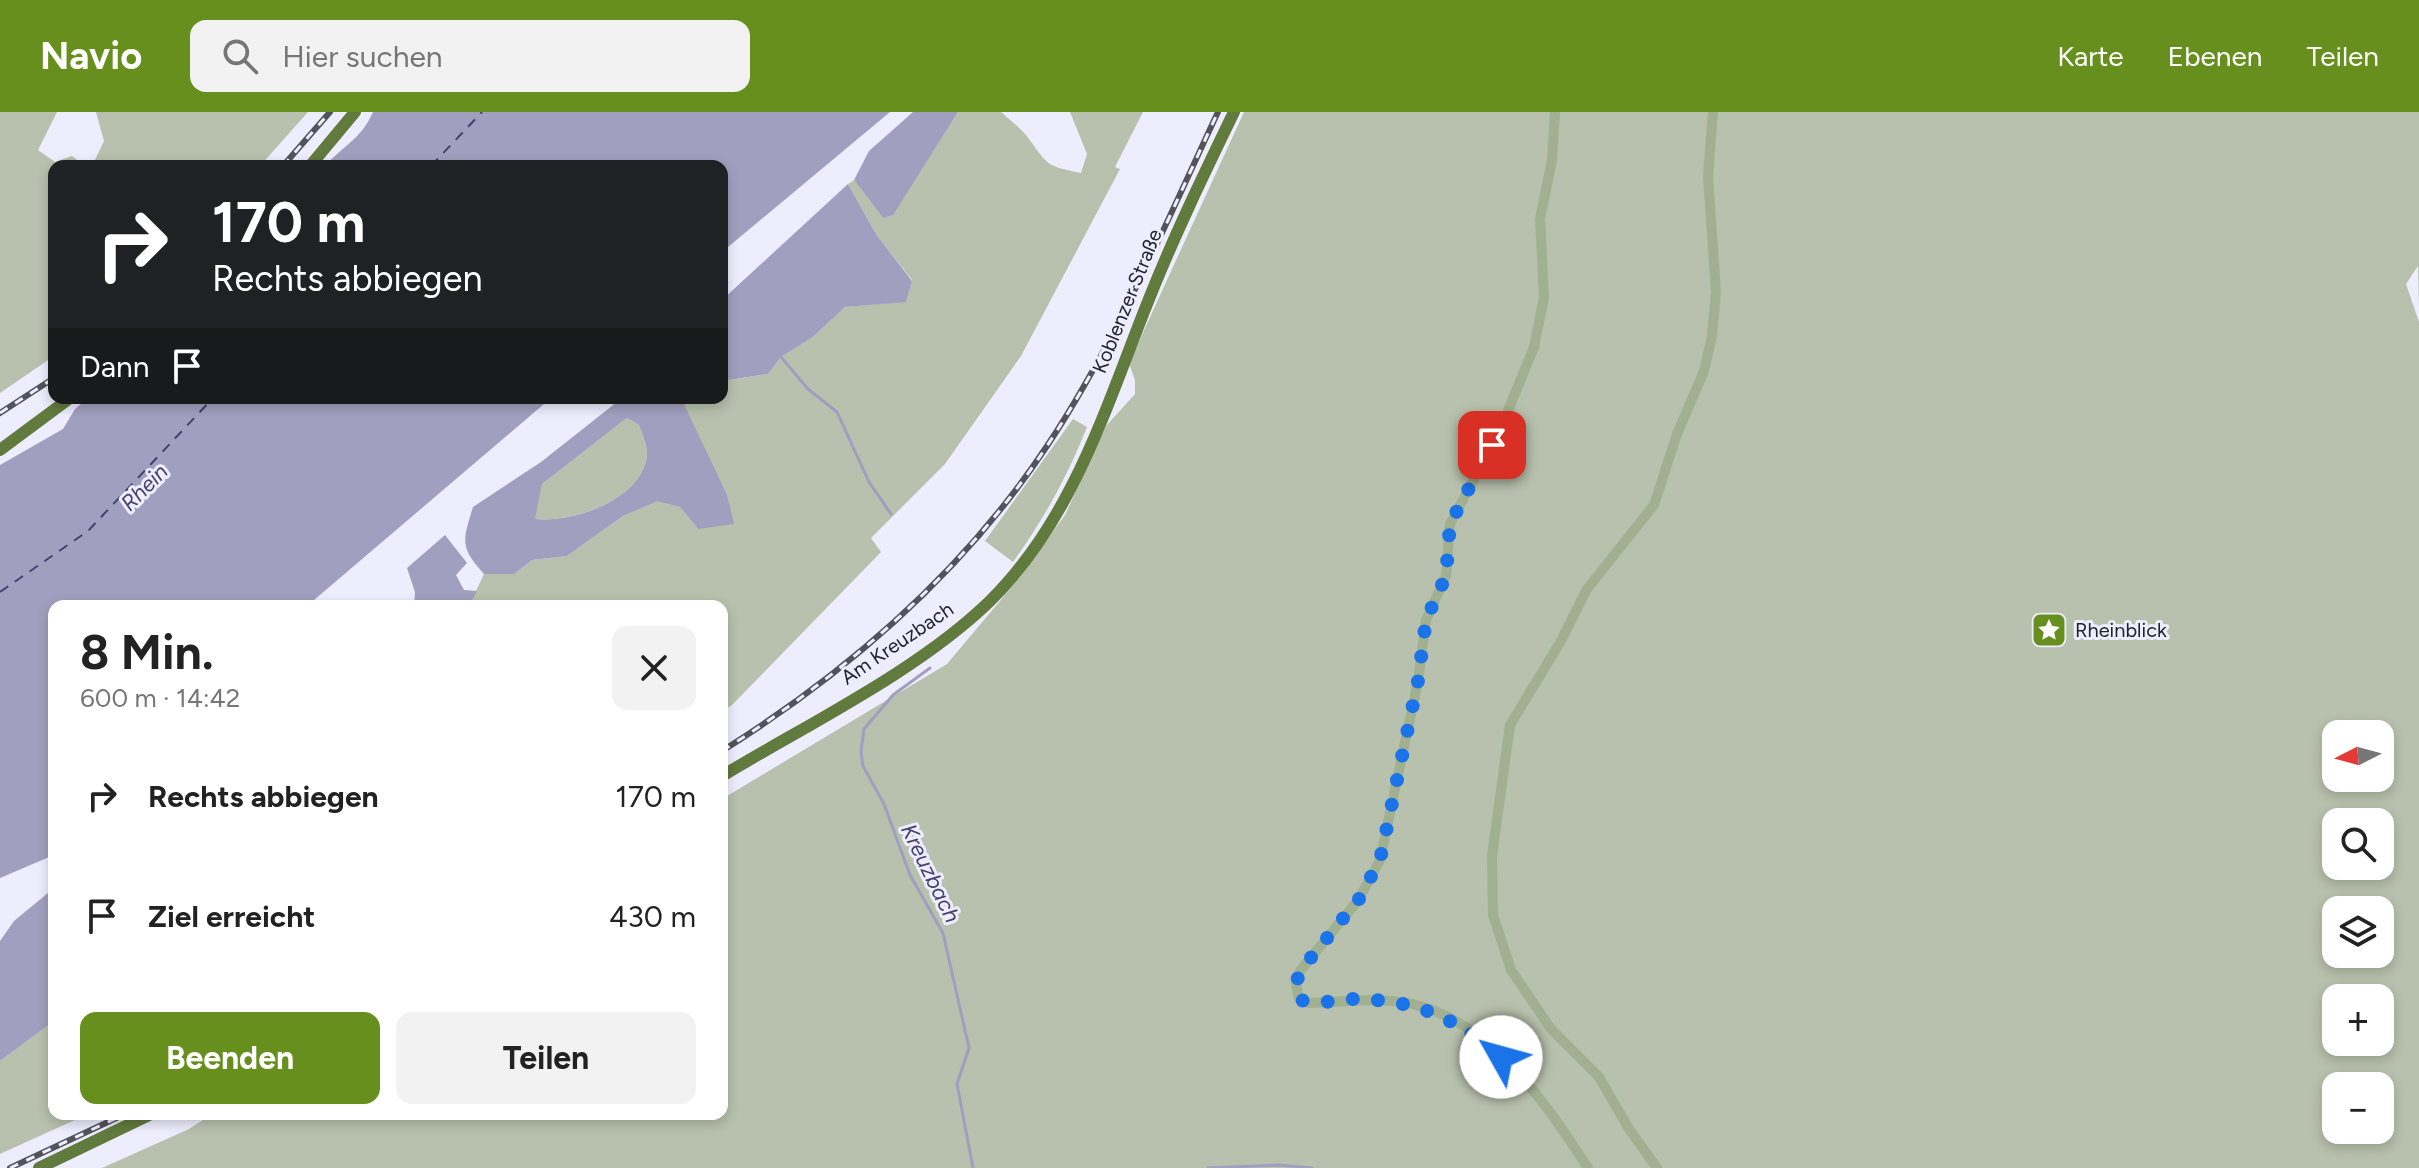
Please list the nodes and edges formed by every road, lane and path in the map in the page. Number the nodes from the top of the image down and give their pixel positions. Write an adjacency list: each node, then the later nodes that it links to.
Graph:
1 (355, 112): 5 (main road)
2 (1234, 112): 8 (main road, Koblenzer Straße)
3 (1555, 112): 12 (street)
4 (1713, 112): 13 (street)
5 (315, 160)
6 (62, 404): 7 (main road)
7 (0, 450)
8 (1062, 508): 9 (main road, Am Kreuzbach)
9 (728, 772)
10 (139, 1120): 11 (main road)
11 (39, 1168)
12 (1588, 1168)
13 (1657, 1168)

